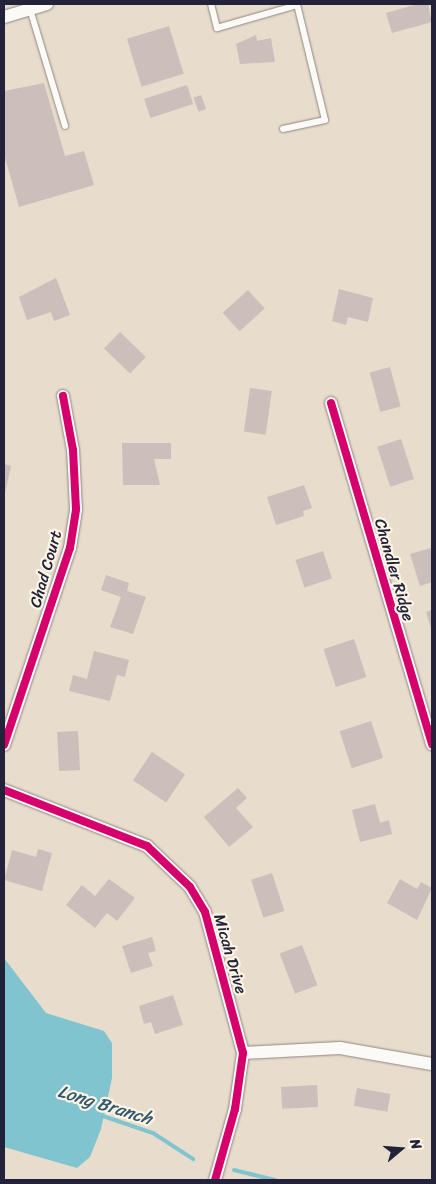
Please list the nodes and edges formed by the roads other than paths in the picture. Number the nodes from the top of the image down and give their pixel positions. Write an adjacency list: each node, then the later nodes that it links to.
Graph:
1 (46, 4): 4 (street)
2 (211, 4): 3 (lane)
3 (297, 5): 7 (lane)
4 (30, 9): 5 (street); 6 (lane)
5 (4, 18)
6 (65, 126)
7 (283, 129)
8 (63, 396): 11 (street, Chad Court)
9 (331, 403): 10 (street, Chandler Ridge)
10 (432, 744)
11 (4, 745)
12 (4, 790): 13 (street, Micah Drive)
13 (243, 1053): 14 (street); 15 (street, Micah Drive)
14 (432, 1064)
15 (215, 1180)

